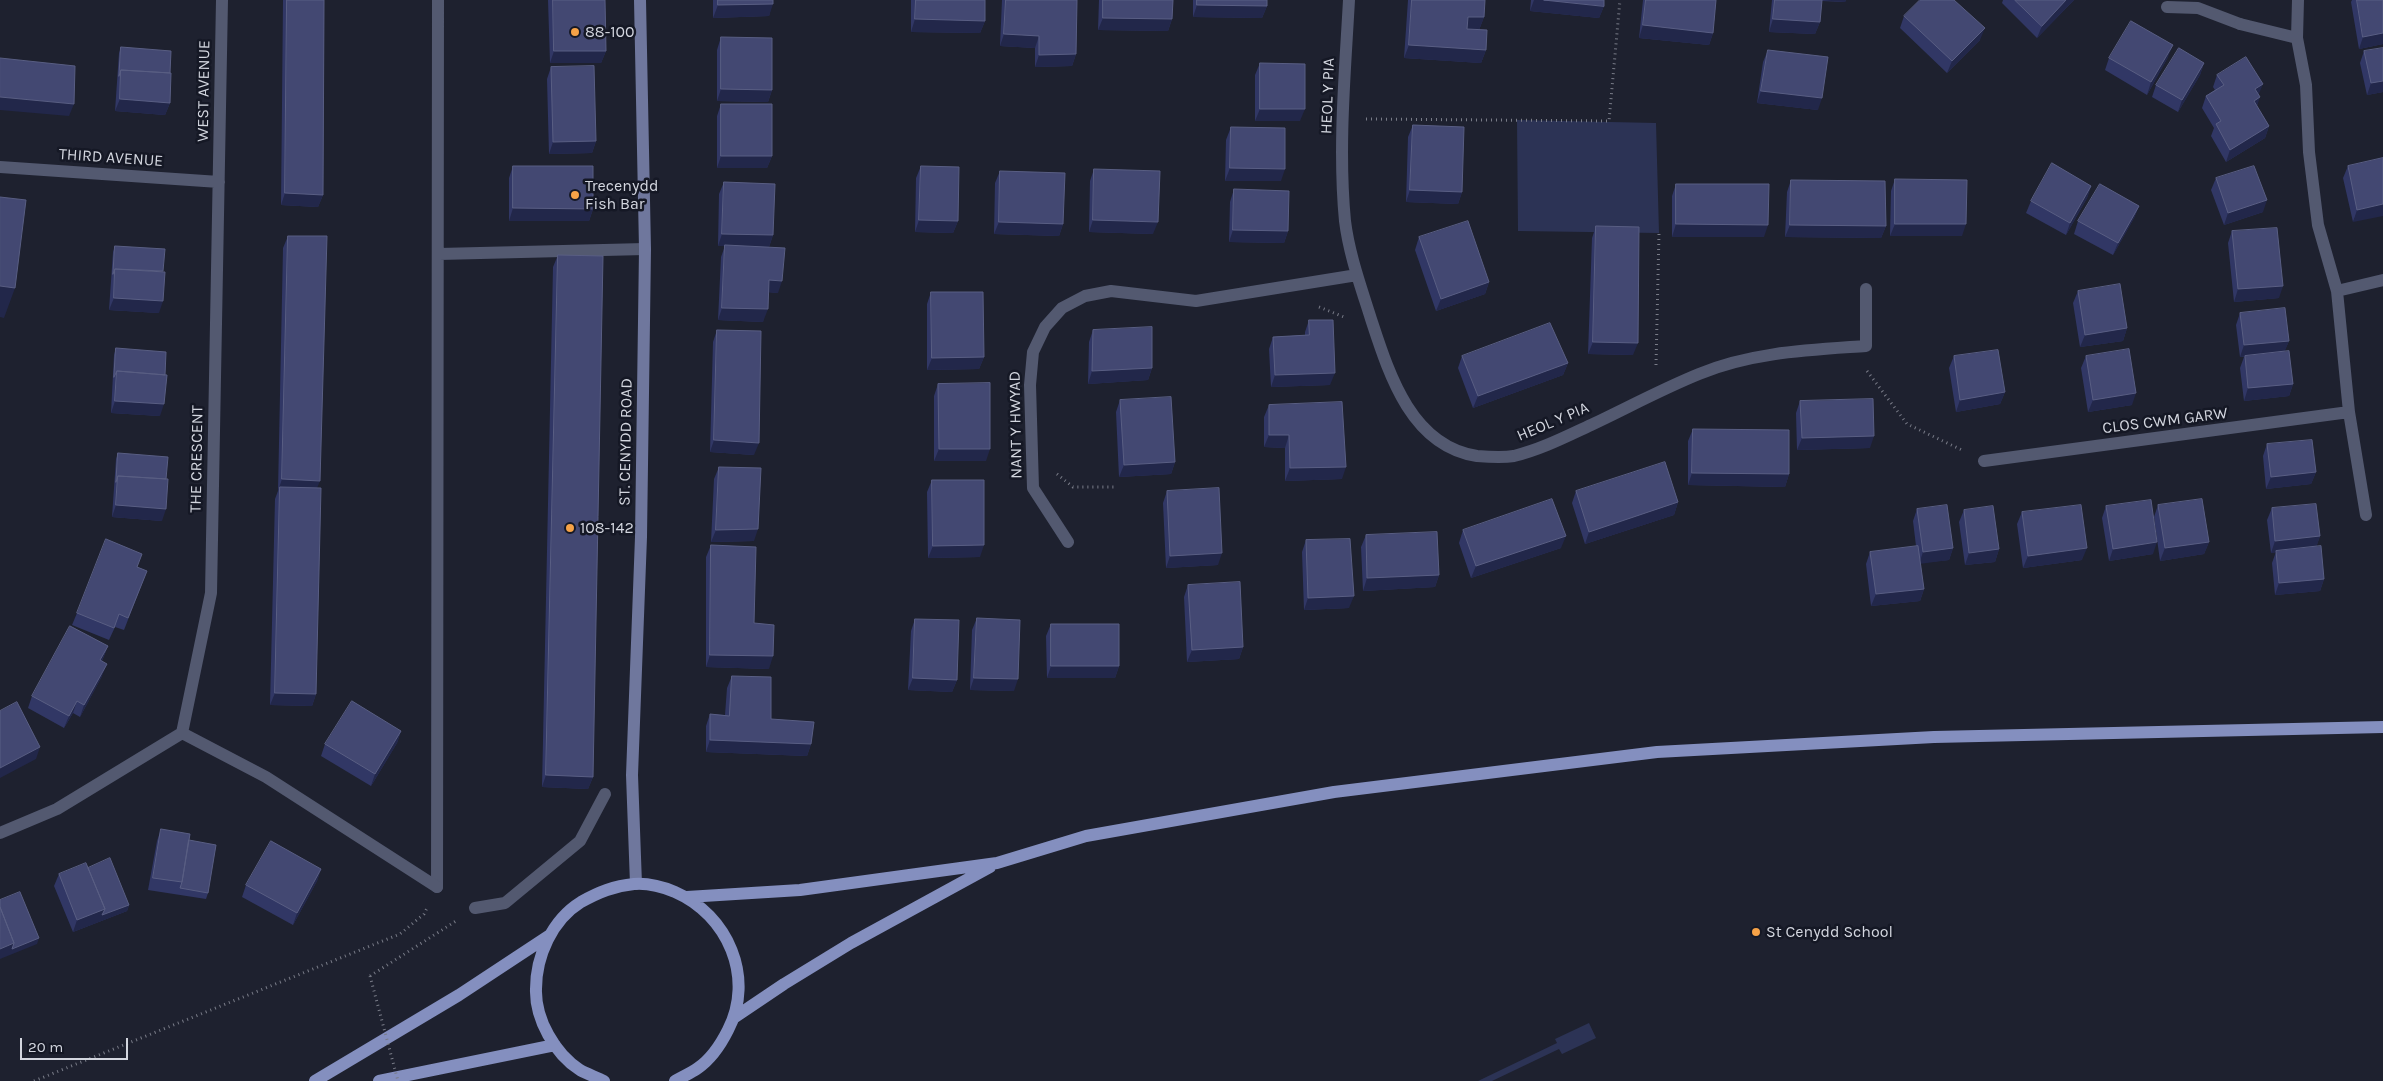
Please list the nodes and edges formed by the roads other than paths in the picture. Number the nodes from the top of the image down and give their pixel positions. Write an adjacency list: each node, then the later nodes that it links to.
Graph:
1 (222, 0): 9 (street, WEST AVENUE)
2 (438, 0): 11 (street)
3 (640, 0): 10 (main road, ST. CENYDD ROAD)
4 (1349, 0): 12 (street, HEOL Y PIA)
5 (2298, 0): 7 (street)
6 (2167, 7): 7 (street)
7 (2296, 38): 15 (street)
8 (0, 167): 9 (street, THIRD AVENUE)
9 (219, 182): 21 (street, THE CRESCENT)
10 (645, 249): 11 (street); 25 (main road, ST. CENYDD ROAD)
11 (439, 254): 21 (street)
12 (1357, 275): 14 (street, HEOL Y PIA); 19 (street, NANT Y HWYAD)
13 (2383, 280): 15 (street)
14 (1866, 289)
15 (2337, 291): 16 (street)
16 (2349, 412): 17 (street, CLOS CWM GARW); 18 (street)
17 (1984, 461)
18 (2366, 515)
19 (1068, 542)
20 (2383, 727): 24 (main road)
21 (182, 733): 23 (street)
22 (604, 794): 27 (street)
23 (0, 833)
24 (997, 863): 26 (main road); 29 (main road)
25 (636, 884): 26 (main road); 28 (main road)
26 (687, 898): 29 (main road)
27 (476, 908)
28 (550, 934): 30 (main road); 31 (main road)
29 (735, 1017): 34 (main road)
30 (555, 1045): 32 (main road); 33 (main road)
31 (315, 1081)
32 (379, 1081)
33 (604, 1081)
34 (675, 1081)

